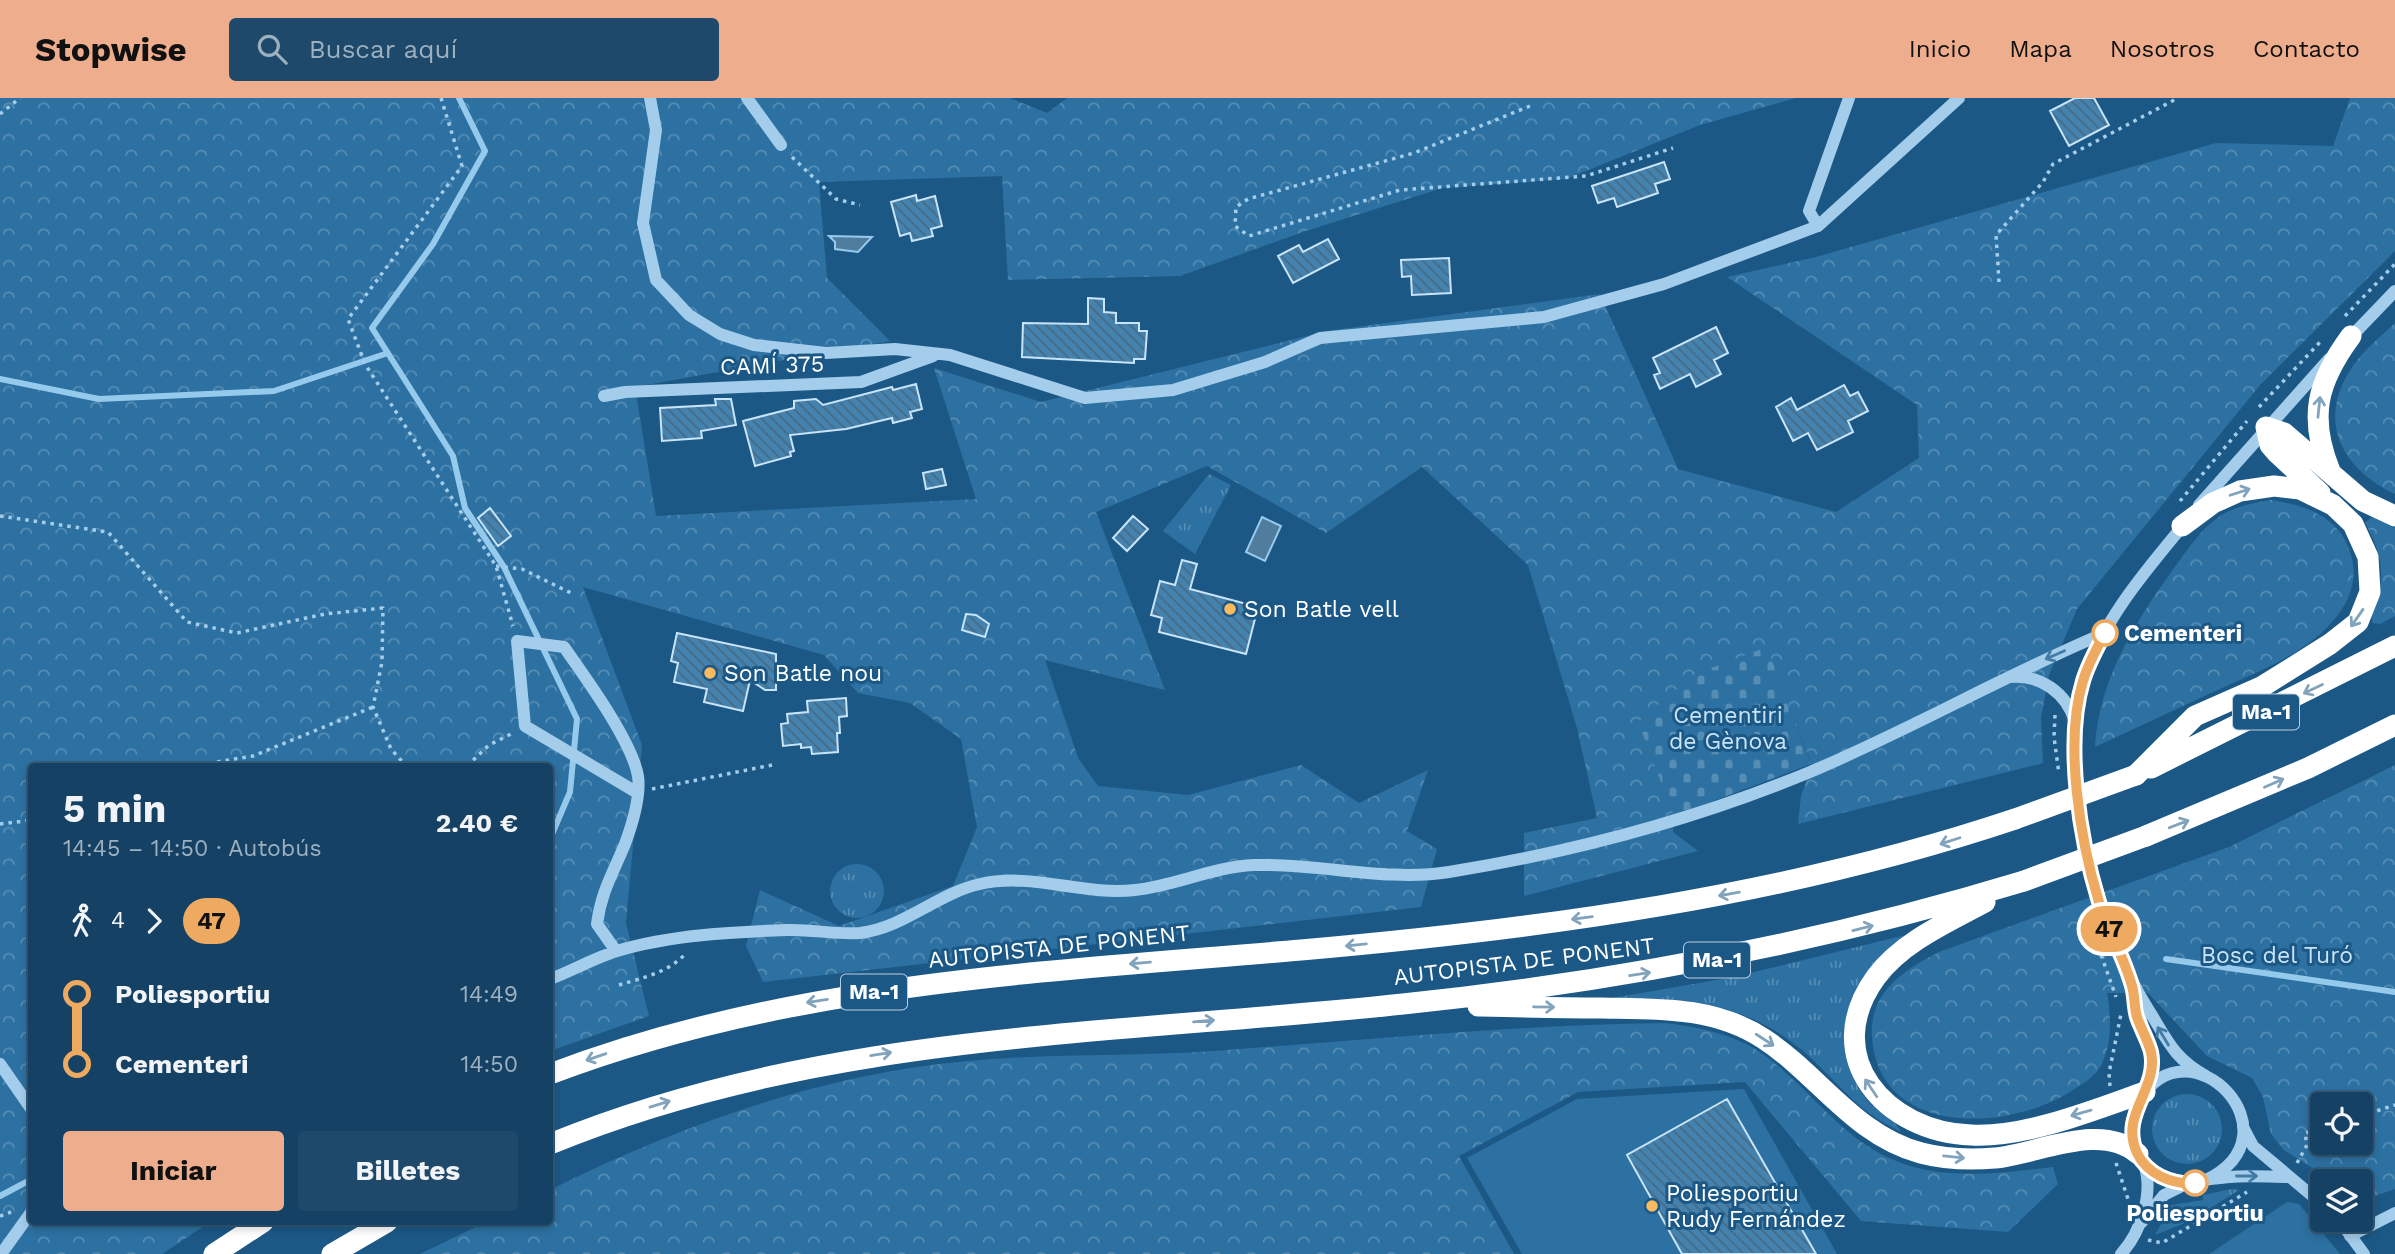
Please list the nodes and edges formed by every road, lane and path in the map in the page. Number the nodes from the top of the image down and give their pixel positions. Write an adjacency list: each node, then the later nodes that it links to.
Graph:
1 (20, 98): 9 (path)
2 (441, 98): 28 (path)
3 (650, 98): 19 (street)
4 (747, 98): 10 (street)
5 (1849, 98): 13 (street)
6 (1959, 98): 13 (street)
7 (2178, 98): 15 (path)
8 (1530, 106): 11 (path)
9 (0, 114)
10 (781, 145): 12 (path)
11 (1673, 148)
12 (860, 205)
13 (1818, 226): 19 (street)
14 (2395, 264): 17 (path)
15 (1999, 282)
16 (2395, 291): 17 (street)
17 (2344, 330): 21 (street); 22 (highway, one-way to 17)
18 (2328, 334): 23 (path)
19 (936, 354): 20 (street, CAMÍ 375)
20 (604, 396)
21 (2266, 427): 22 (highway); 24 (highway); 27 (street)
22 (2331, 473): 26 (highway)
23 (2176, 505)
24 (2333, 505): 27 (highway, one-way to 24); 43 (highway, one-way to 43)
25 (0, 516): 35 (path)
26 (2395, 516)
27 (2182, 527): 30 (street)
28 (496, 566): 29 (path); 31 (path)
29 (573, 594)
30 (2105, 633): 33 (street, one-way to 33); 38 (street)
31 (517, 641): 37 (street); 45 (street)
32 (2395, 646): 43 (highway, Ma-1, one-way to 43)
33 (2006, 677): 34 (street); 50 (street)
34 (2056, 691): 38 (street); 44 (path)
35 (373, 707): 39 (path); 40 (path)
36 (2395, 725): 48 (highway, Ma-1, one-way to 36, bridge)
37 (525, 726): 41 (path); 45 (street)
38 (2076, 726): 54 (street)
39 (210, 763)
40 (403, 763)
41 (470, 763)
42 (772, 765): 45 (path)
43 (2136, 775): 59 (highway, AUTOPISTA DE PONENT / Ma-1, one-way to 59, bridge)
44 (2060, 783)
45 (636, 792): 51 (street)
46 (28, 820): 47 (path)
47 (0, 824)
48 (2024, 881): 56 (highway, AUTOPISTA DE PONENT / Ma-1, one-way to 48); 62 (highway, one-way to 48)
49 (2086, 911): 55 (path)
50 (701, 936): 51 (street); 53 (path)
51 (616, 951): 52 (street)
52 (553, 978)
53 (619, 985)
54 (2132, 986): 61 (street, one-way to 54); 62 (street)
55 (2117, 1000)
56 (1402, 1004): 68 (highway, AUTOPISTA DE PONENT / Ma-1, one-way to 56); 69 (highway, one-way to 69)
57 (2121, 1012): 60 (path)
58 (0, 1064): 63 (street)
59 (553, 1073)
60 (2109, 1073)
61 (2206, 1076): 62 (street); 66 (street)
62 (2145, 1091): 69 (street)
63 (28, 1104)
64 (2395, 1105): 65 (path)
65 (2373, 1112)
66 (2243, 1126): 70 (street); 71 (street)
67 (2310, 1132): 70 (path)
68 (553, 1143)
69 (2141, 1158): 72 (street); 79 (street)
70 (2288, 1177): 71 (street, one-way to 70); 74 (street)
71 (2206, 1180): 72 (street)
72 (2189, 1183): 79 (street)
73 (2257, 1193): 79 (path)
74 (2310, 1194)
75 (2395, 1213): 81 (street)
76 (28, 1217): 82 (street)
77 (258, 1225): 83 (highway)
78 (382, 1225): 84 (highway)
79 (2139, 1226): 85 (street)
80 (2347, 1232): 81 (street)
81 (2350, 1236): 86 (street)
82 (1, 1254)
83 (214, 1254)
84 (332, 1254)
85 (2121, 1254)
86 (2364, 1254)

